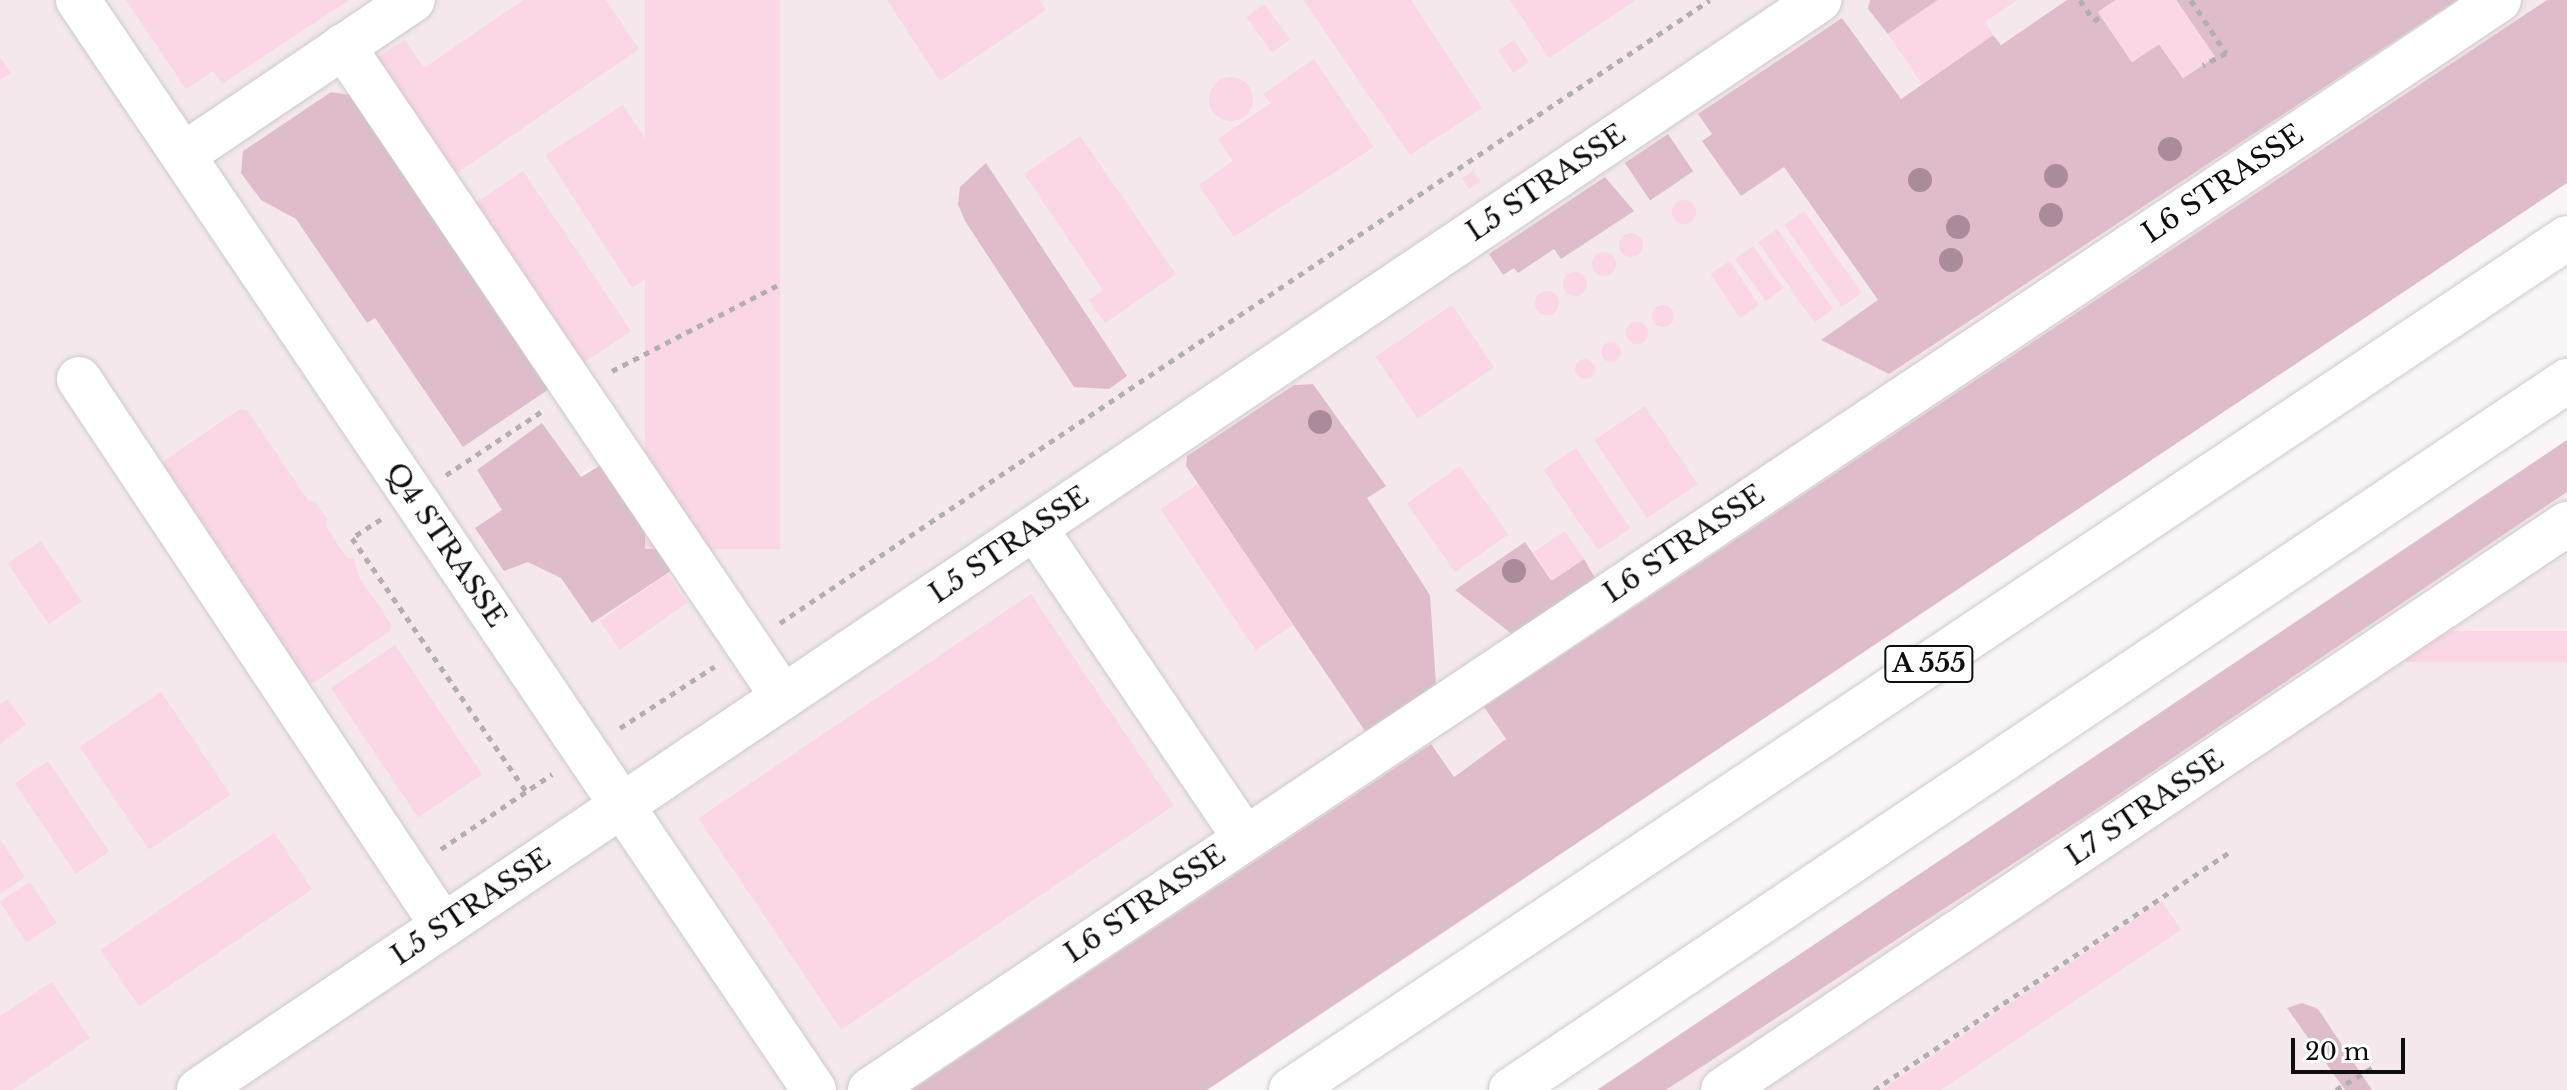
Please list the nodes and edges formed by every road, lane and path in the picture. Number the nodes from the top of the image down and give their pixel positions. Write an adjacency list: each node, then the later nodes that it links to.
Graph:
1 (78, 0): 11 (main road, Q4 STRASSE)
2 (413, 0): 9 (main road)
3 (1710, 0): 18 (path)
4 (2081, 0): 8 (path)
5 (2191, 0): 10 (path)
6 (2499, 0): 23 (main road, L6 STRASSE)
7 (1805, 4): 16 (main road, L5 STRASSE)
8 (2101, 16)
9 (343, 46): 11 (main road); 18 (main road)
10 (2203, 65)
11 (183, 155): 20 (main road, Q4 STRASSE)
12 (2567, 238): 32 (main road, A 555)
13 (79, 379): 25 (main road)
14 (2567, 381): 33 (main road)
15 (2567, 524): 34 (main road, L7 STRASSE)
16 (1035, 528): 19 (main road, L5 STRASSE); 23 (main road)
17 (352, 538): 21 (path)
18 (747, 645): 19 (main road); 20 (path)
19 (783, 697): 22 (main road, L5 STRASSE)
20 (586, 751): 21 (path); 22 (main road, Q4 STRASSE)
21 (526, 791): 25 (path)
22 (622, 805): 26 (main road, L5 STRASSE); 30 (main road, Q4 STRASSE)
23 (1244, 837): 31 (main road, L6 STRASSE)
24 (2229, 852): 35 (path)
25 (408, 872): 26 (main road)
26 (443, 926): 29 (main road, L5 STRASSE)
27 (2375, 1066): 28 (path)
28 (2339, 1088)
29 (199, 1090)
30 (814, 1090)
31 (870, 1090)
32 (1291, 1090)
33 (1511, 1090)
34 (1723, 1090)
35 (1874, 1090)

